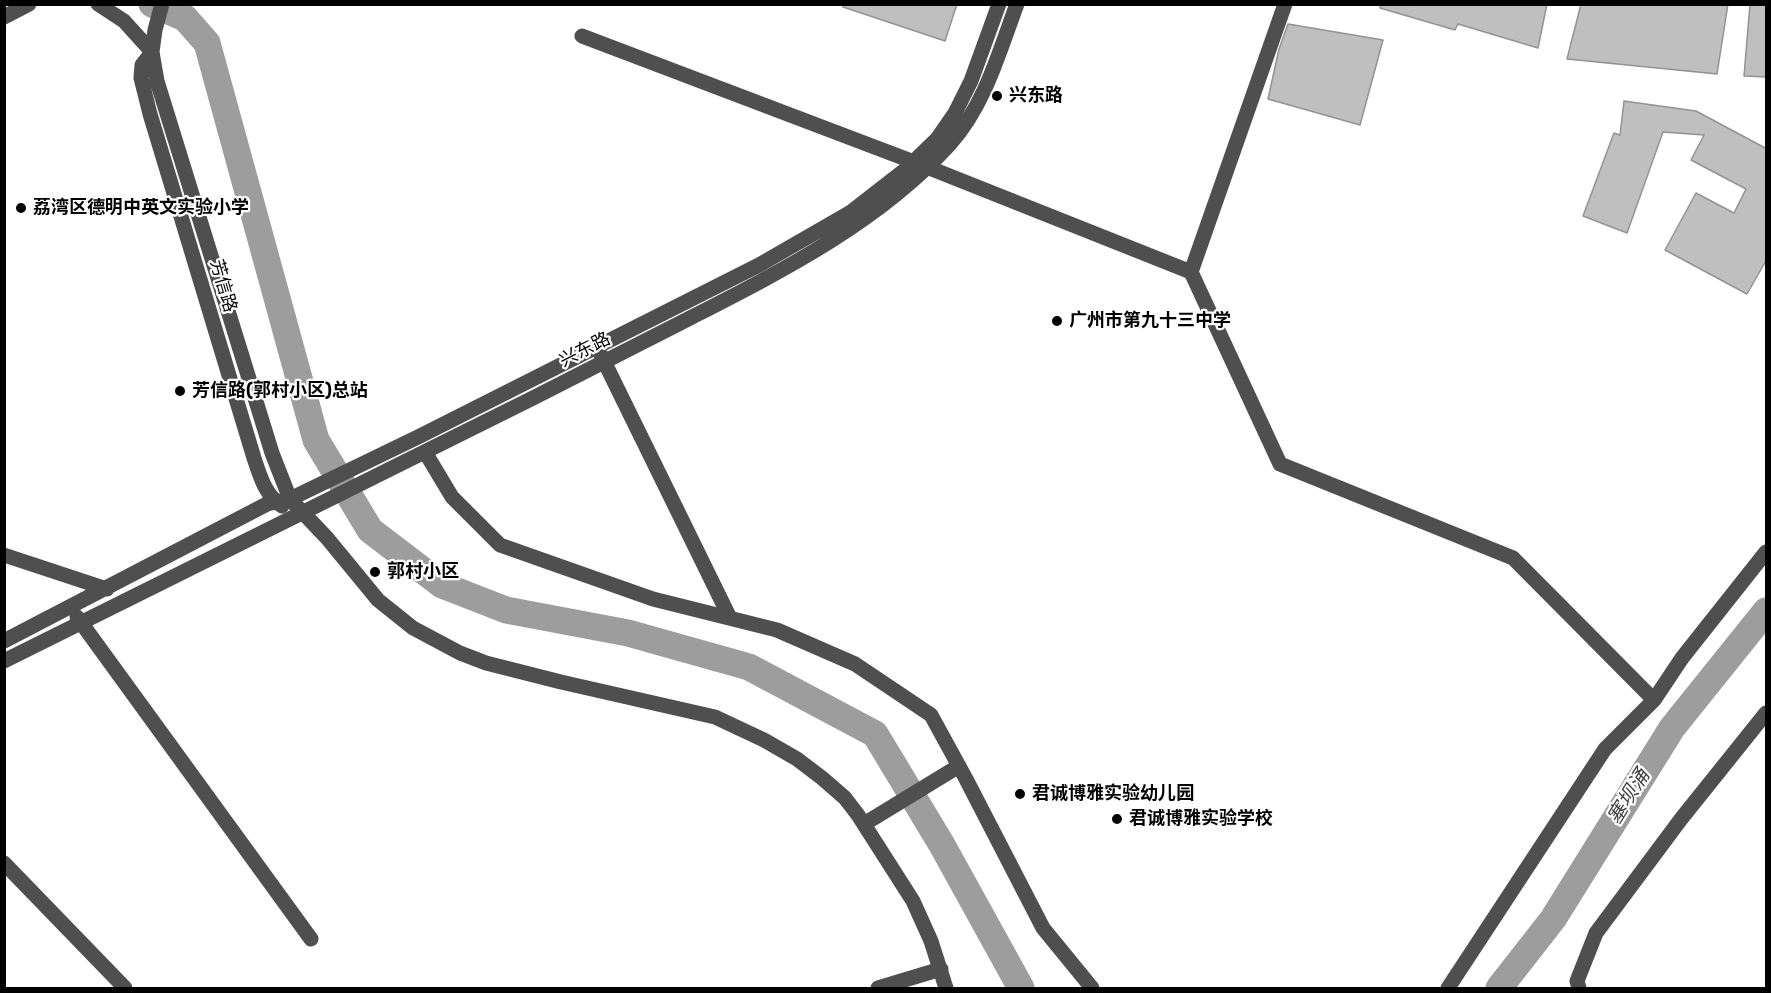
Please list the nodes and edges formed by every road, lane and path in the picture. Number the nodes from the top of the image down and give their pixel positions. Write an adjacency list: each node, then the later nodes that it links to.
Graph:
1 (29, 4): 7 (street)
2 (98, 4): 9 (street)
3 (162, 4): 9 (street, 芳信路)
4 (999, 4): 10 (street, 兴东路)
5 (1017, 4): 10 (street, 兴东路)
6 (1284, 4): 11 (street)
7 (4, 17)
8 (582, 36): 10 (street)
9 (152, 52): 15 (street, 芳信路); 16 (street, 芳信路)
10 (920, 165): 11 (street); 12 (street, 兴东路); 13 (street, 兴东路)
11 (1191, 272): 26 (street)
12 (597, 347): 13 (street); 15 (street, 兴东路)
13 (605, 363): 14 (street, 兴东路); 22 (street)
14 (425, 452): 17 (street, 兴东路); 22 (street)
15 (290, 499): 16 (street, 兴东路); 17 (street, 芳信路)
16 (274, 501): 17 (street); 20 (street)
17 (302, 513): 23 (street, 兴东路); 29 (street, 芳信路)
18 (1767, 552): 26 (street)
19 (4, 555): 20 (street)
20 (108, 589): 21 (street)
21 (72, 607): 23 (street); 24 (street)
22 (730, 618): 28 (street)
23 (80, 624): 25 (street, 兴东路); 31 (street)
24 (4, 641)
25 (4, 662)
26 (1654, 700): 38 (street)
27 (1767, 713): 33 (street)
28 (959, 766): 29 (street); 37 (street)
29 (864, 824): 32 (street, 芳信路)
30 (4, 863): 34 (street)
31 (311, 939)
32 (940, 969): 35 (street); 36 (street, 芳信路)
33 (1575, 986)
34 (125, 988)
35 (878, 988)
36 (946, 988)
37 (1092, 988)
38 (1448, 988)

